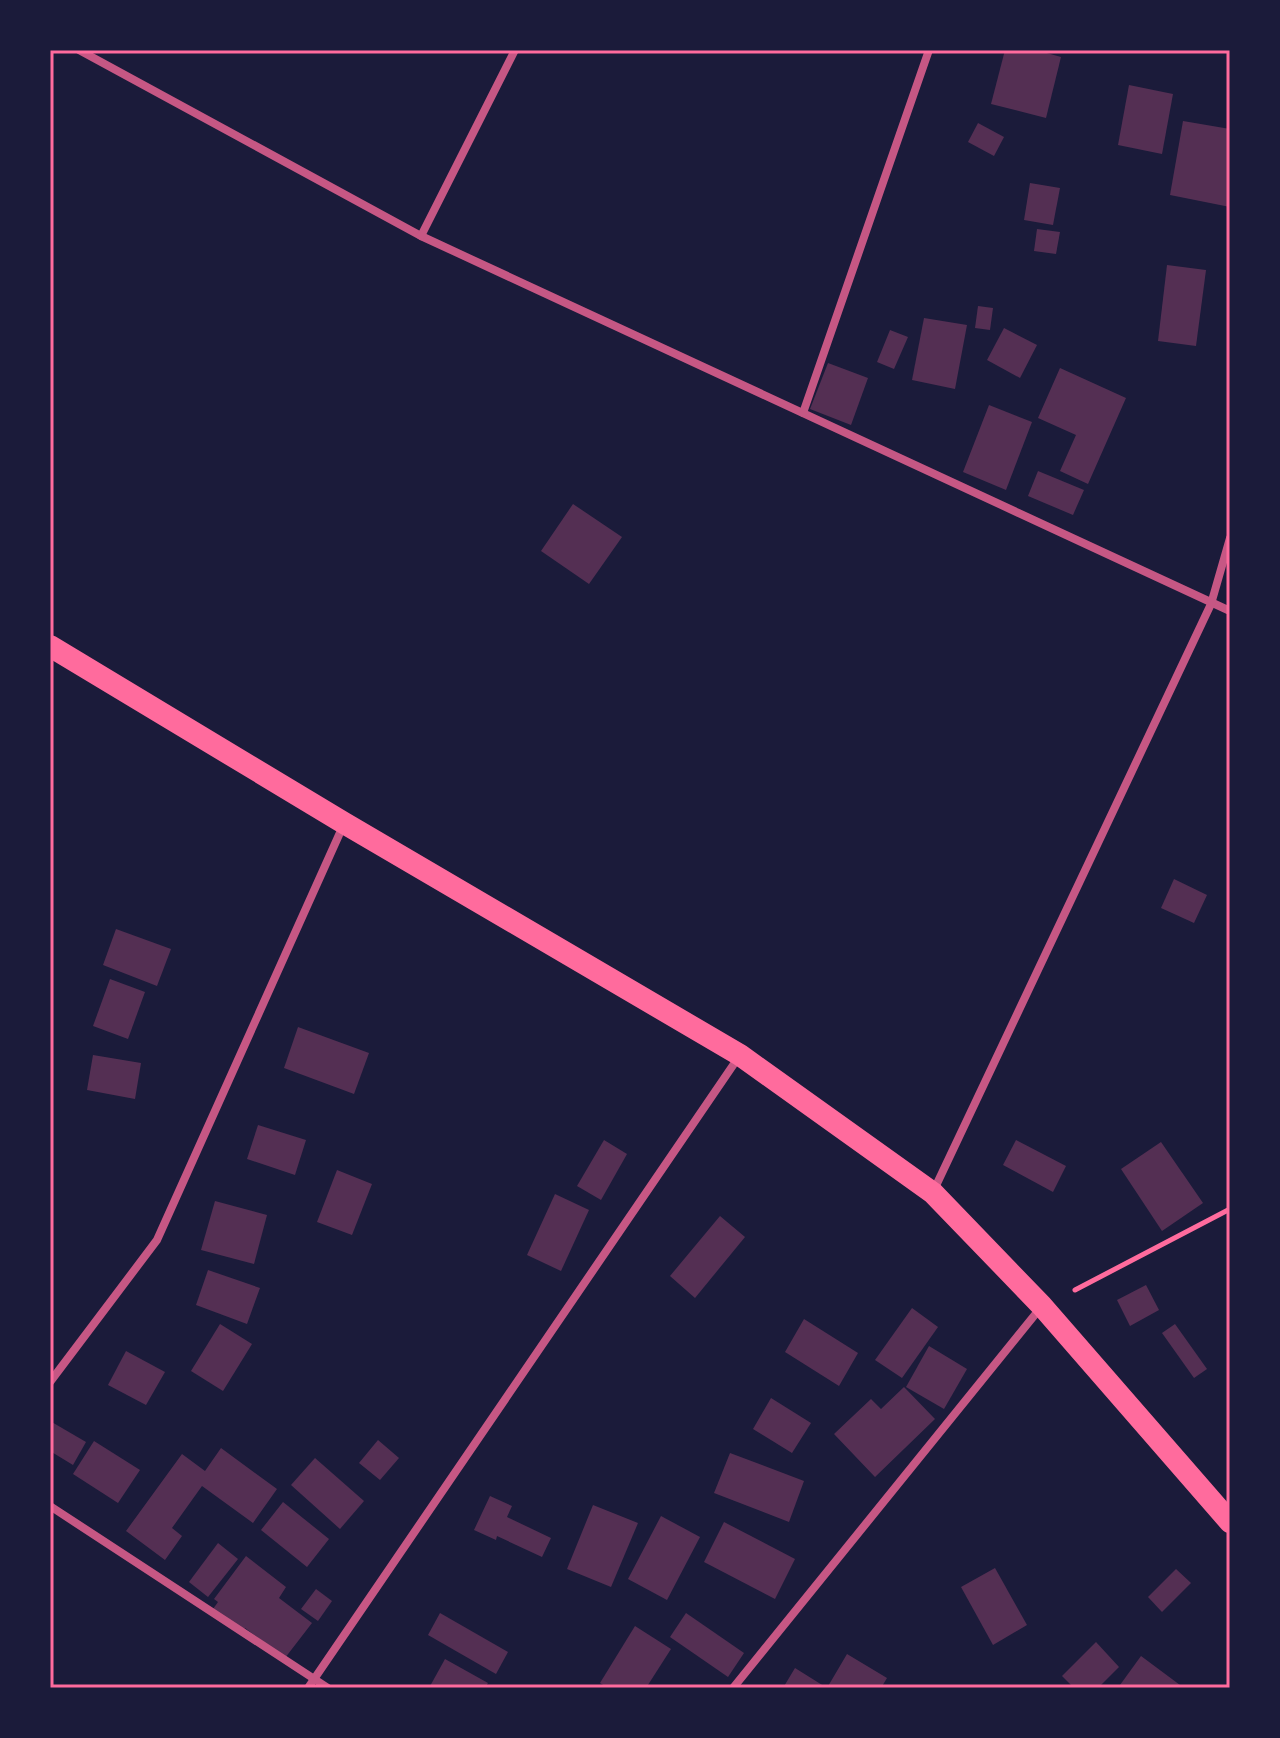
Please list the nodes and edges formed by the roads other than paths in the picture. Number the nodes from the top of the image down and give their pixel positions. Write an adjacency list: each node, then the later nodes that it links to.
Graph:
1 (79, 50): 4 (street)
2 (515, 50): 4 (street)
3 (929, 50): 5 (street)
4 (421, 236): 5 (street)
5 (803, 413): 7 (street)
6 (1230, 538): 7 (street)
7 (1211, 604): 8 (street); 12 (street)
8 (1230, 611)
9 (50, 646): 10 (highway)
10 (344, 823): 11 (highway); 14 (street)
11 (740, 1055): 12 (highway); 17 (street)
12 (933, 1193): 13 (highway)
13 (1042, 1306): 16 (highway); 20 (street)
14 (50, 1382)
15 (50, 1506): 17 (street)
16 (1230, 1522)
17 (315, 1679): 18 (street); 19 (street)
18 (308, 1688)
19 (328, 1688)
20 (733, 1688)

